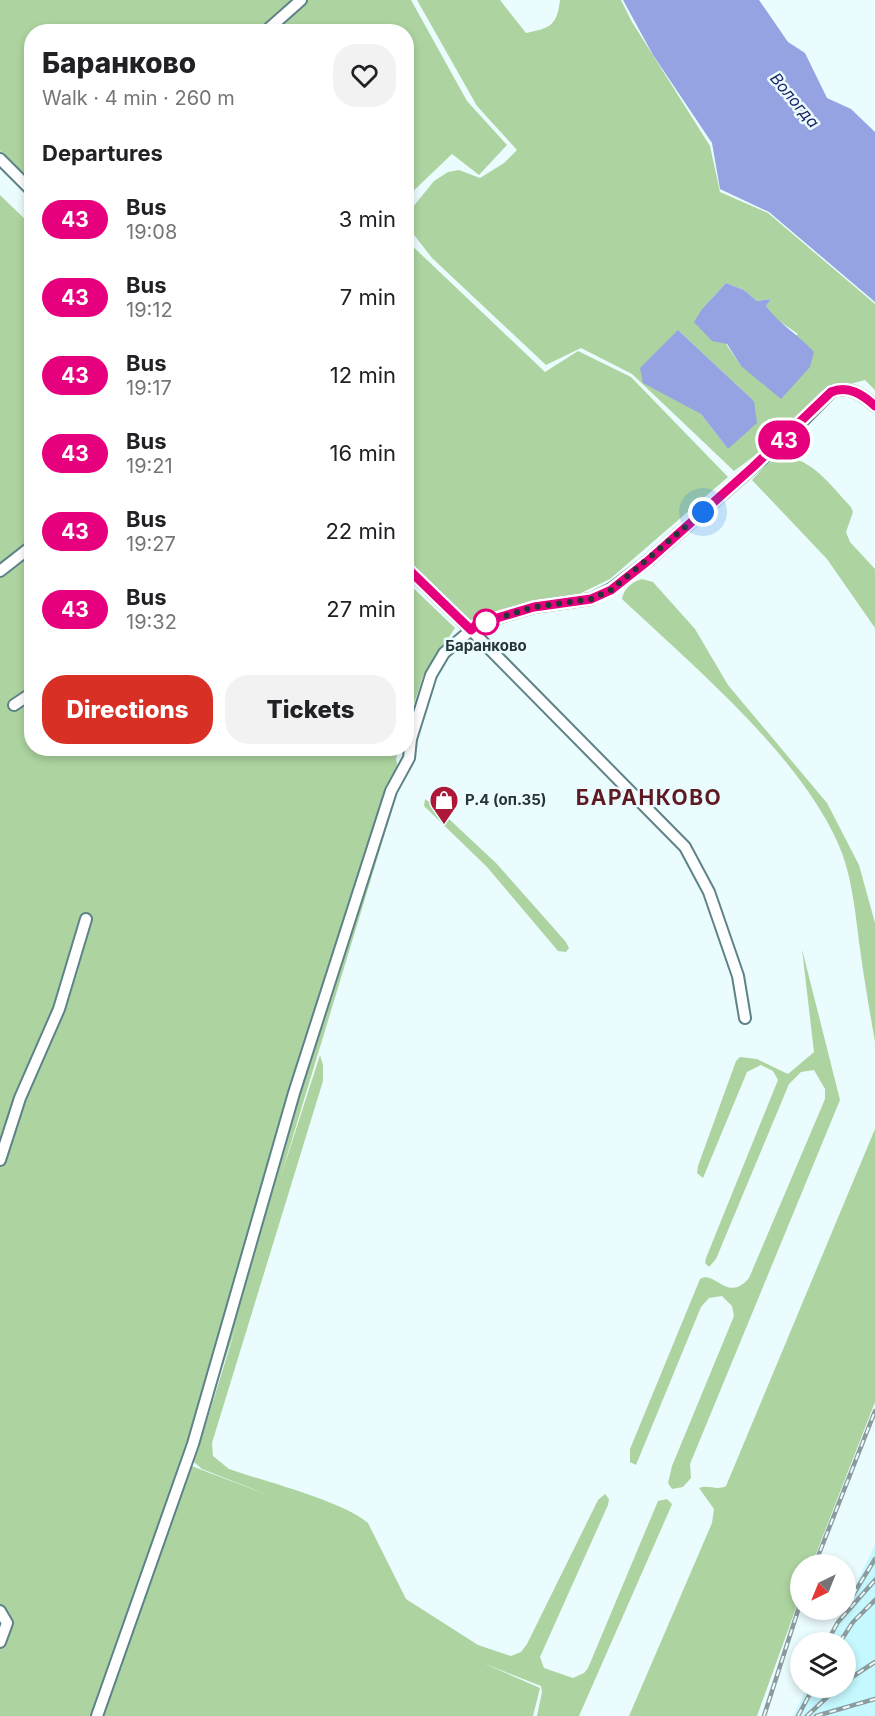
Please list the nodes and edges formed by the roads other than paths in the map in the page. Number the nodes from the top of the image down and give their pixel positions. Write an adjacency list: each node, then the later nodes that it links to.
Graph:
1 (301, 0): 2 (street)
2 (274, 24)
3 (0, 159): 4 (street)
4 (24, 182)
5 (875, 406): 9 (street)
6 (24, 552): 7 (street)
7 (0, 571)
8 (414, 575): 9 (street)
9 (471, 630): 12 (street); 15 (street)
10 (24, 698): 11 (street)
11 (14, 705)
12 (414, 728)
13 (409, 756): 19 (street)
14 (86, 919): 16 (street)
15 (746, 1018)
16 (0, 1160)
17 (0, 1611): 18 (street)
18 (0, 1642)
19 (97, 1716)

